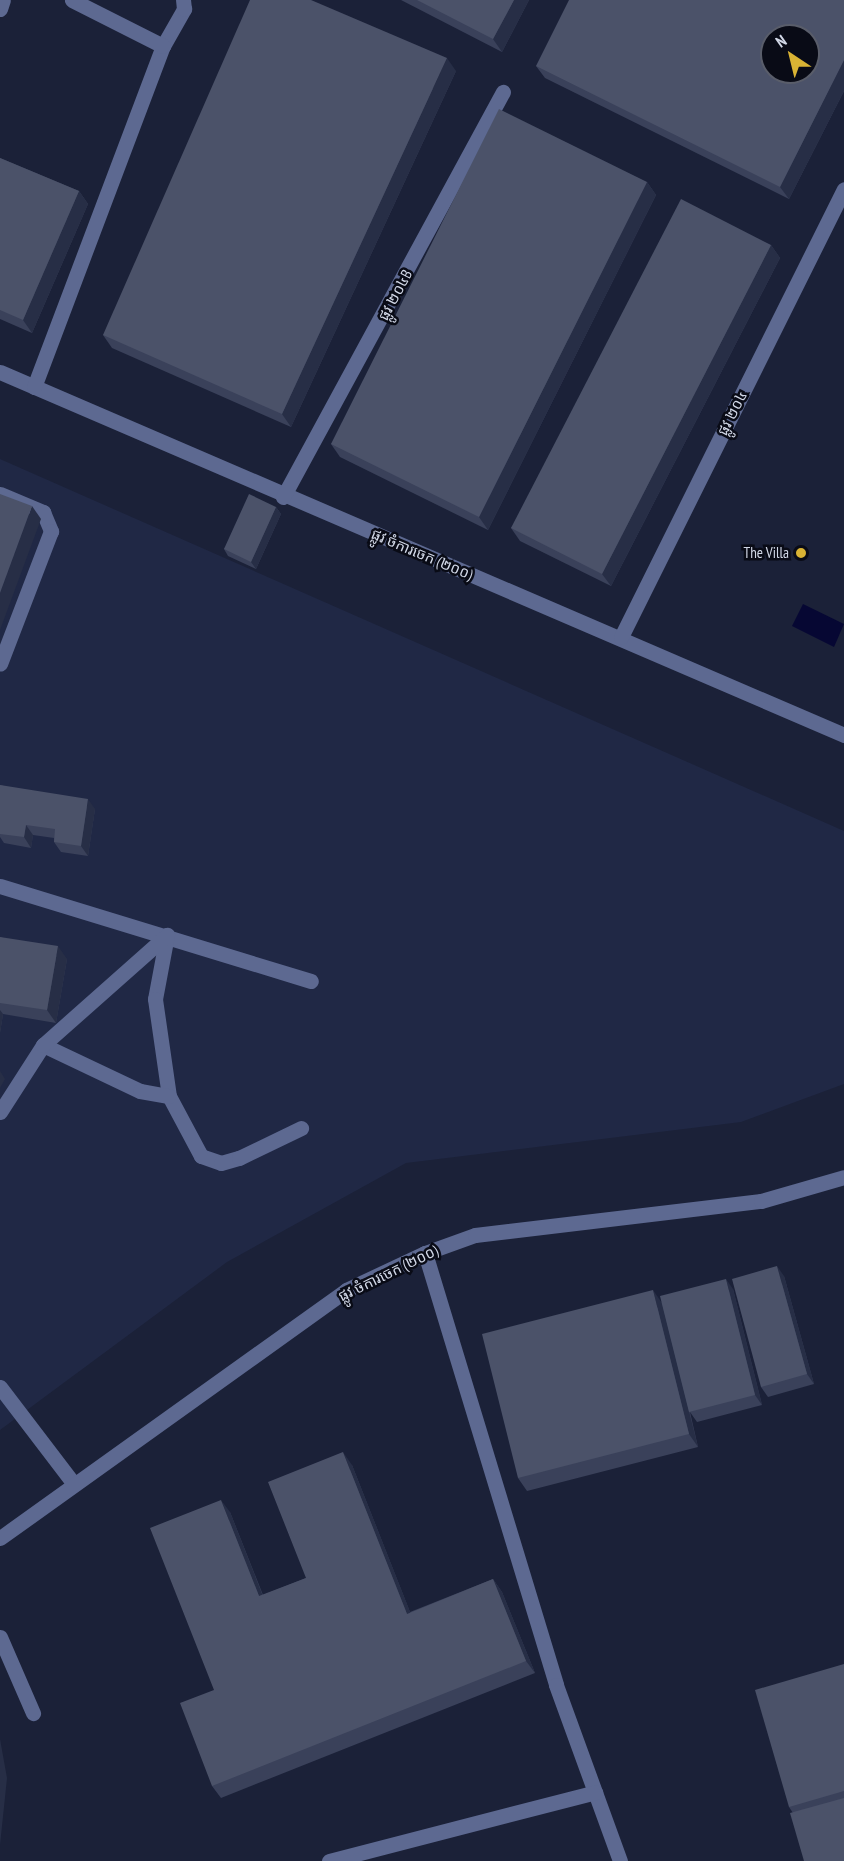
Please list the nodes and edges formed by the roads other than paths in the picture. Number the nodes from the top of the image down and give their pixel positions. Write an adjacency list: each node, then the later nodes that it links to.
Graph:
1 (3, 0): 4 (street)
2 (72, 0): 5 (street)
3 (183, 0): 5 (street)
4 (0, 9)
5 (163, 46): 9 (street)
6 (503, 92): 11 (street, ផ្លូវ ២០៤B)
7 (844, 189): 12 (street, ផ្លូវ ២០៤)
8 (0, 372): 9 (street, ផ្លូវ ចំការចេក (២០០))
9 (34, 387): 11 (street, ផ្លូវ ចំការចេក (២០០))
10 (0, 494): 13 (street)
11 (283, 497): 12 (street, ផ្លូវ ចំការចេក (២០០))
12 (621, 637): 14 (street, ផ្លូវ ចំការចេក (២០០))
13 (0, 664)
14 (844, 735)
15 (0, 886): 16 (street)
16 (167, 935): 17 (street); 18 (street); 19 (street)
17 (311, 981)
18 (42, 1045): 19 (street); 20 (street)
19 (169, 1096): 21 (street)
20 (0, 1112)
21 (301, 1128)
22 (844, 1176): 23 (street, ផ្លូវ ចំការចេក (២០០))
23 (425, 1253): 26 (street, ផ្លូវ ចំការចេក (២០០)); 30 (street)
24 (0, 1387): 25 (street)
25 (5, 1410): 26 (street)
26 (74, 1484): 27 (street, ផ្លូវ ចំការចេក (២០០))
27 (0, 1538)
28 (0, 1636): 29 (street)
29 (33, 1713)
30 (595, 1792): 31 (street); 32 (street)
31 (329, 1861)
32 (620, 1861)

